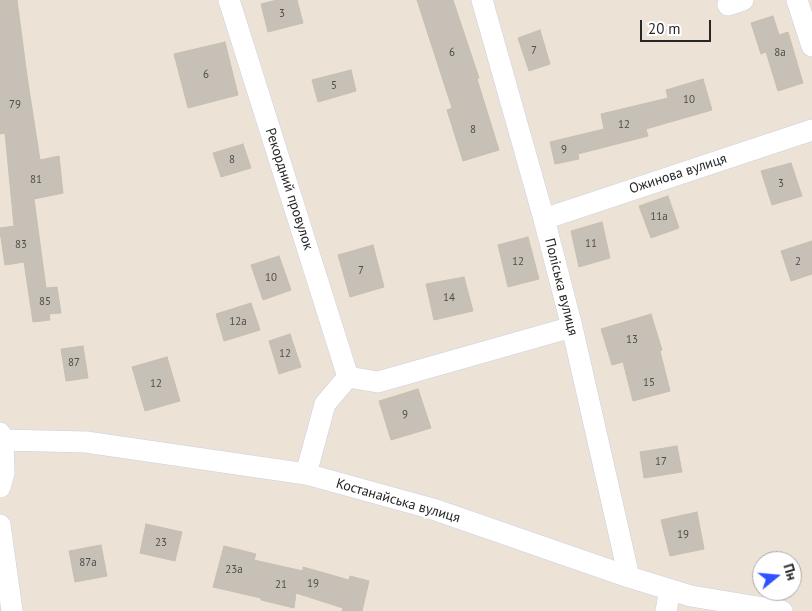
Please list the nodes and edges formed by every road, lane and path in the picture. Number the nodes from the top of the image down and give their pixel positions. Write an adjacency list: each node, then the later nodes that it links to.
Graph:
1 (229, 0): 8 (street, Рекордний провулок)
2 (482, 0): 6 (street, Поліська вулиця)
3 (797, 0): 4 (street)
4 (812, 46)
5 (812, 130): 6 (street, Ожинова вулиця)
6 (544, 219): 7 (street, Поліська вулиця)
7 (572, 328): 8 (street); 13 (street, Поліська вулиця)
8 (348, 377): 10 (street)
9 (2, 437): 10 (street, Костанайська вулиця); 11 (street)
10 (306, 474): 13 (street, Костанайська вулиця)
11 (0, 487)
12 (0, 525): 15 (street)
13 (629, 576): 14 (street, Костанайська вулиця)
14 (670, 590): 16 (street); 17 (street, Костанайська вулиця)
15 (12, 611)
16 (666, 611)
17 (782, 611)

